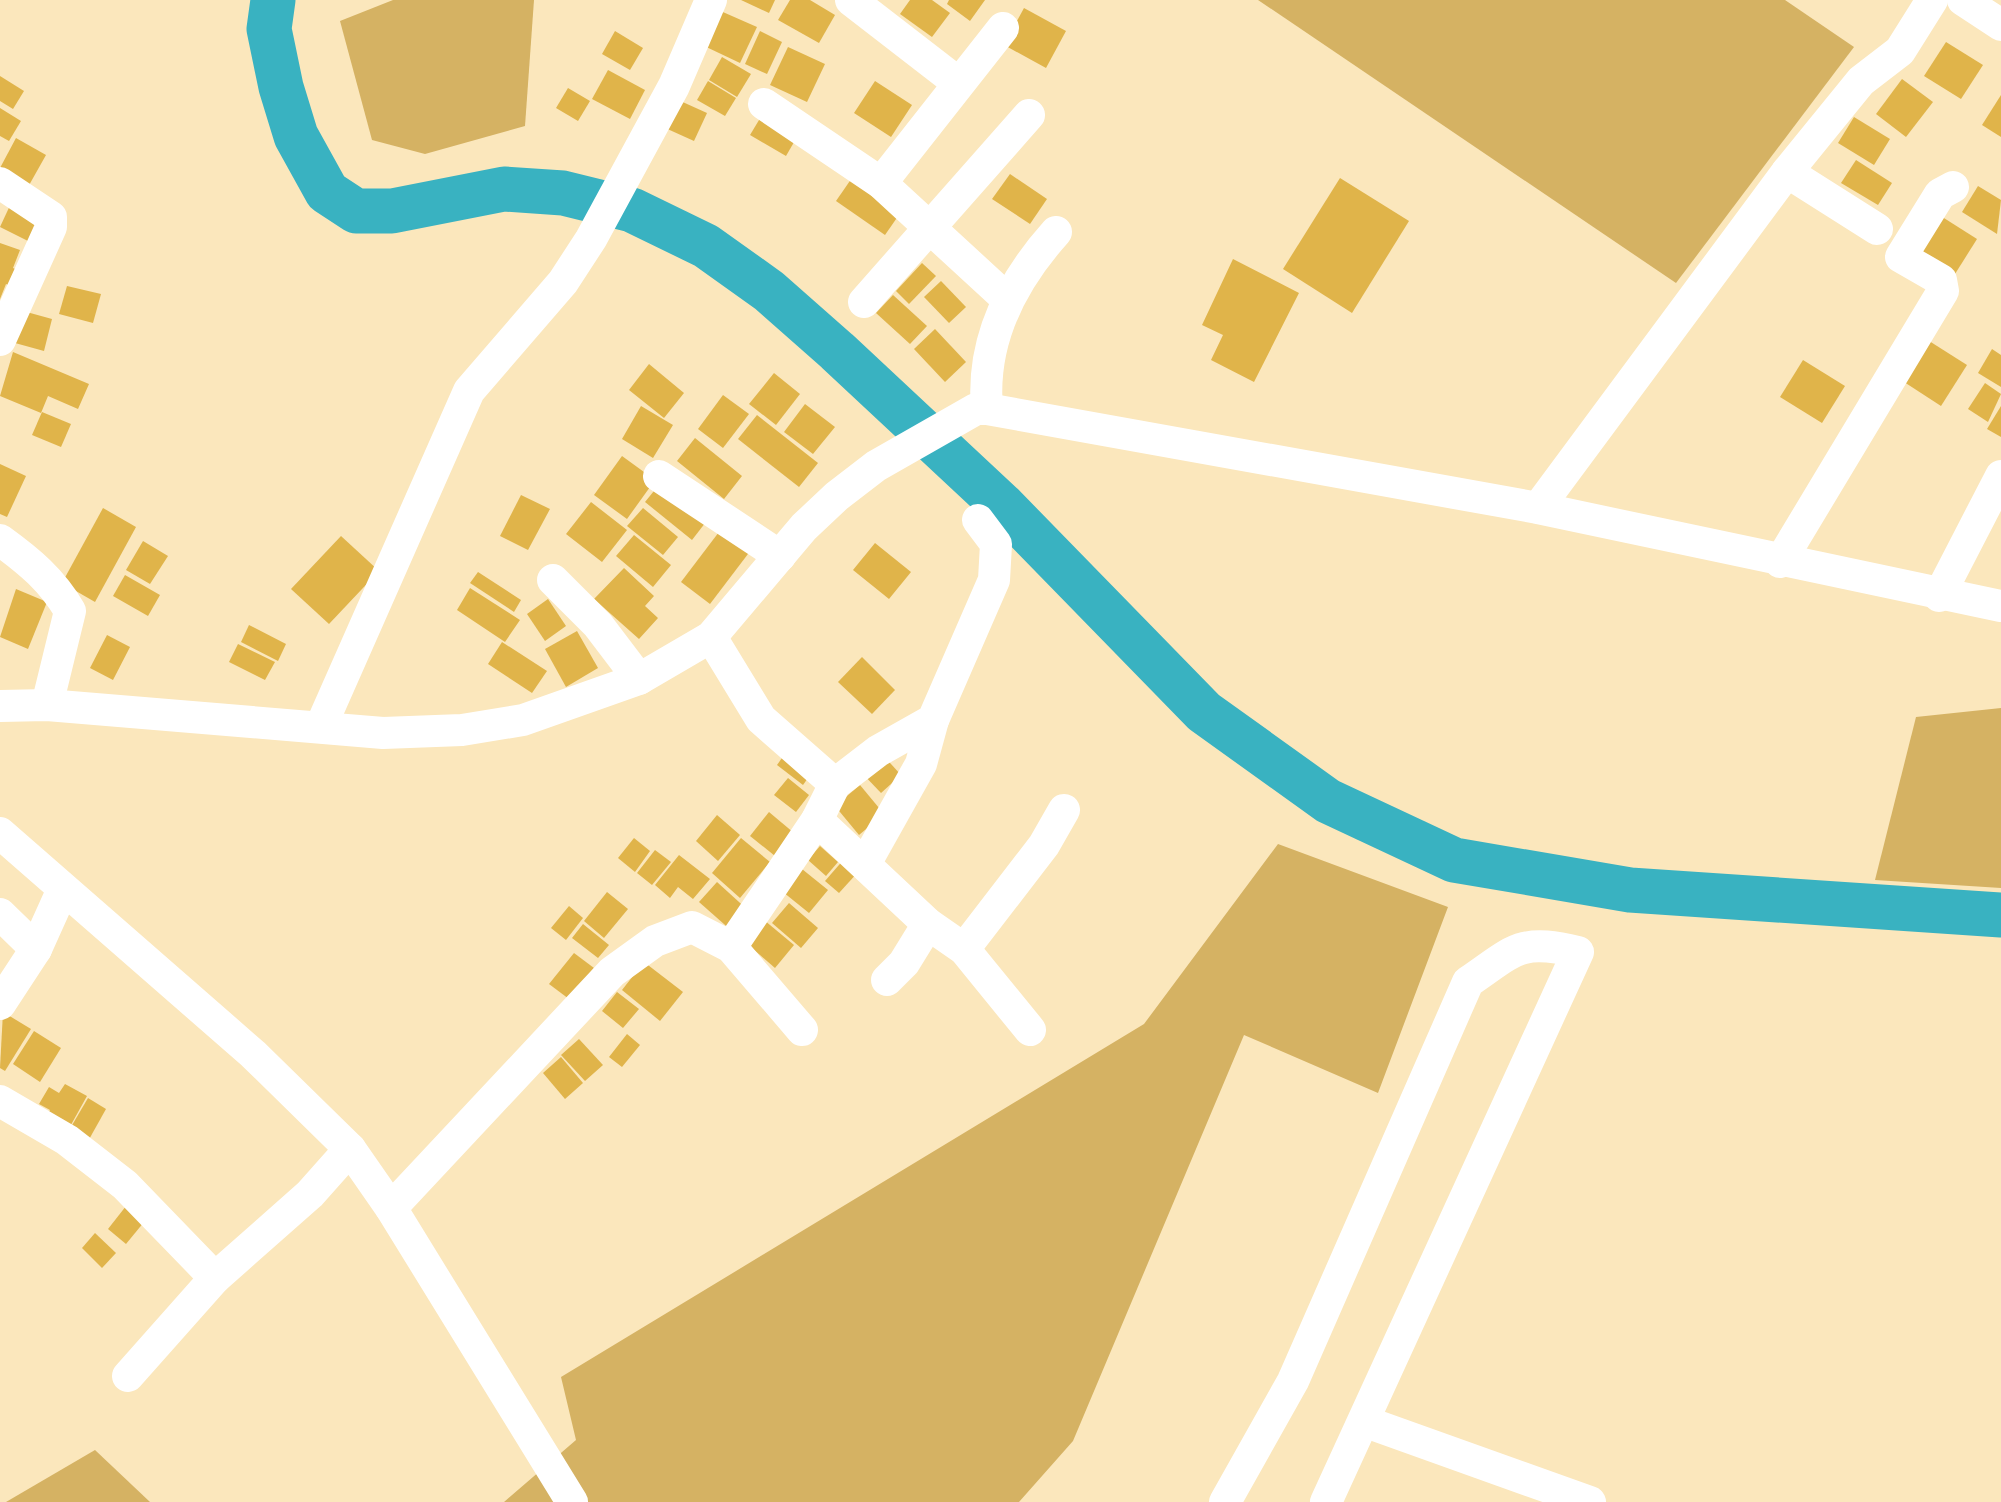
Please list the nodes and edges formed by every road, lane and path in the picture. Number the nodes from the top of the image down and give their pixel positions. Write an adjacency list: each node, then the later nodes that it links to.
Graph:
1 (711, 0): 36 (street)
2 (851, 0): 7 (street)
3 (1932, 0): 10 (street)
4 (1963, 0): 5 (street)
5 (2001, 24)
6 (1003, 28): 7 (street)
7 (957, 82): 12 (street)
8 (764, 104): 12 (street)
9 (1029, 115): 15 (street)
10 (1787, 172): 14 (street); 23 (street)
11 (0, 183): 19 (street)
12 (882, 183): 15 (street)
13 (1953, 187): 27 (street)
14 (1877, 229)
15 (930, 232): 17 (street); 18 (street)
16 (1056, 232): 17 (street)
17 (1006, 298): 20 (street)
18 (864, 302)
19 (0, 340)
20 (982, 409): 23 (street); 26 (street)
21 (658, 476): 26 (street)
22 (2001, 476): 29 (street)
23 (1538, 508): 27 (street)
24 (978, 520): 35 (street)
25 (0, 540): 33 (street)
26 (780, 556): 31 (street)
27 (1780, 562): 29 (street)
28 (553, 580): 32 (street)
29 (1939, 596): 30 (street)
30 (2001, 606)
31 (711, 637): 32 (street); 37 (street)
32 (640, 679): 36 (street)
33 (46, 705): 34 (street); 36 (street)
34 (0, 706)
35 (933, 720): 37 (street); 41 (street)
36 (320, 726)
37 (835, 784): 39 (street)
38 (1064, 810): 46 (street)
39 (817, 820): 41 (street); 45 (street)
40 (0, 834): 43 (street)
41 (865, 864): 44 (street)
42 (0, 914): 43 (street)
43 (50, 917): 48 (street); 52 (street)
44 (928, 924): 46 (street); 47 (street)
45 (731, 947): 49 (street); 53 (street)
46 (964, 949): 50 (street)
47 (887, 980)
48 (0, 1004)
49 (802, 1030)
50 (1030, 1030)
51 (0, 1101): 54 (street)
52 (344, 1157): 53 (street); 54 (street)
53 (391, 1208): 57 (street)
54 (215, 1278): 55 (street)
55 (128, 1376)
56 (1366, 1422): 58 (street); 59 (street); 60 (street)
57 (572, 1502)
58 (1225, 1502)
59 (1326, 1502)
60 (1590, 1502)

